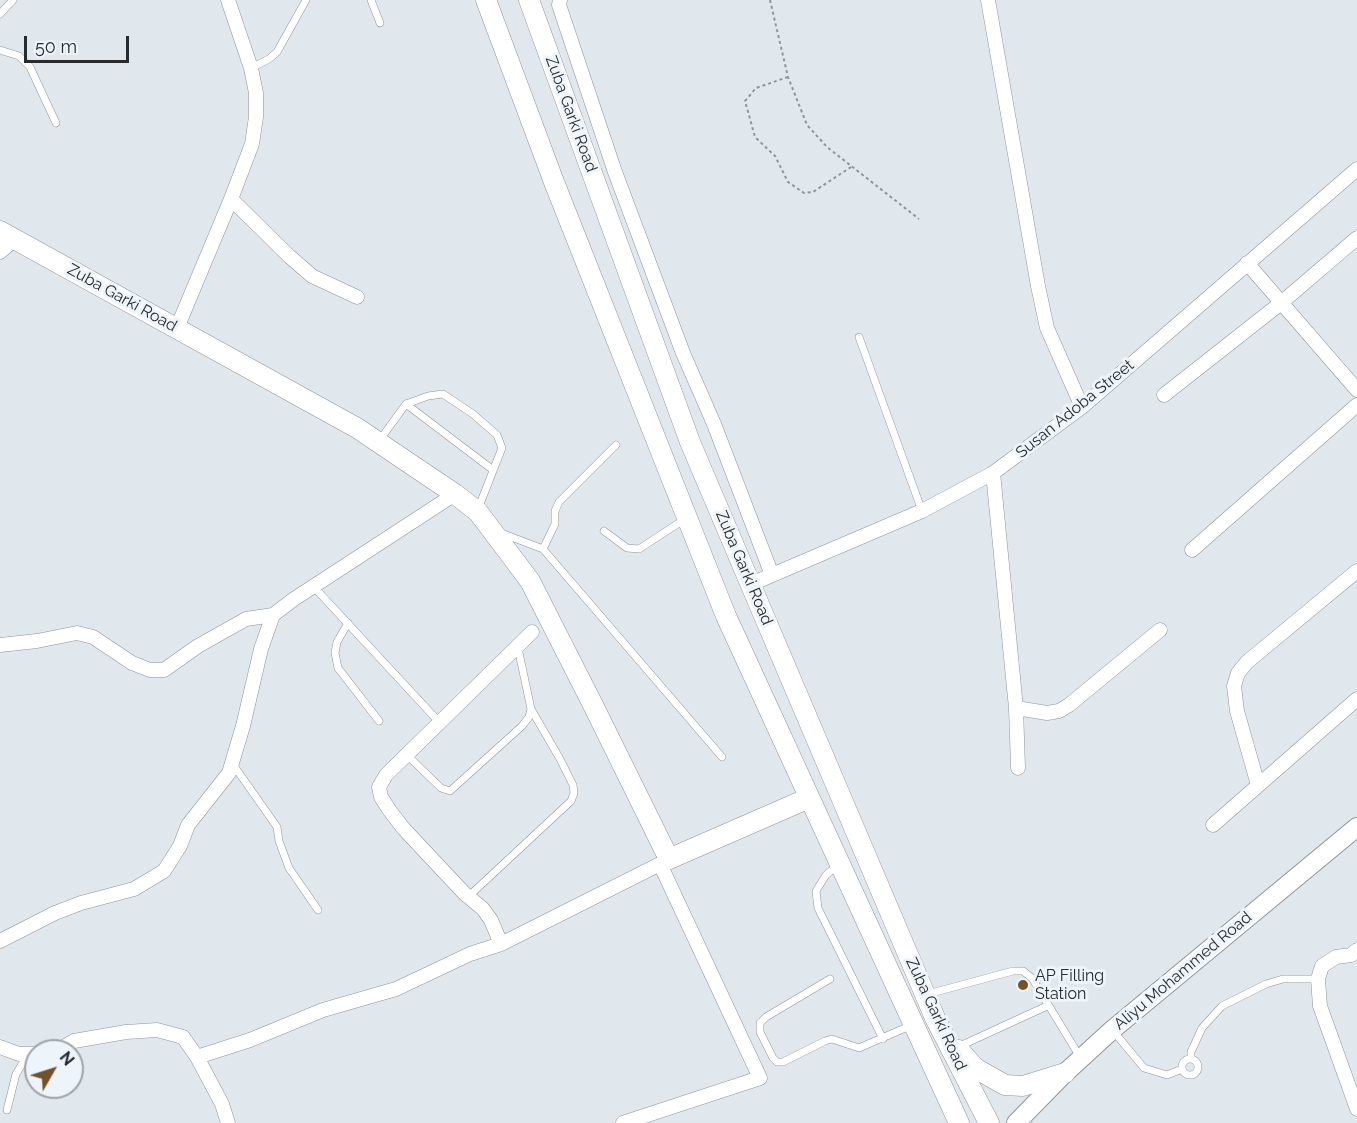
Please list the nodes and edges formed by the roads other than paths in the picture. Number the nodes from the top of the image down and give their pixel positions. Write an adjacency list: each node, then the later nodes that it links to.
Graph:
1 (13, 0): 9 (lane)
2 (228, 0): 12 (street)
3 (306, 0): 12 (lane)
4 (371, 0): 10 (lane)
5 (486, 0): 35 (main road, Zuba Garki Road)
6 (529, 0): 42 (main road, Zuba Garki Road)
7 (560, 0): 41 (street)
8 (987, 0): 27 (street)
9 (0, 14)
10 (380, 23)
11 (0, 50): 13 (lane)
12 (250, 68): 15 (street)
13 (56, 123)
14 (1357, 169): 18 (street, Susan Adoba Street)
15 (231, 199): 19 (street); 21 (street)
16 (1357, 237): 20 (street)
17 (5, 241): 21 (main road, Zuba Garki Road)
18 (1247, 263): 20 (street); 27 (street, Susan Adoba Street)
19 (357, 297)
20 (1281, 303): 23 (street); 24 (street)
21 (177, 328): 28 (main road, Zuba Garki Road)
22 (859, 338): 33 (lane)
23 (1357, 390)
24 (1164, 395)
25 (406, 404): 28 (lane); 30 (lane); 30 (lane)
26 (1357, 405): 39 (street)
27 (1082, 407): 31 (street, Susan Adoba Street)
28 (378, 442): 32 (main road, Zuba Garki Road)
29 (616, 445): 38 (lane)
30 (493, 470): 34 (lane)
31 (993, 473): 33 (street, Susan Adoba Street); 51 (street)
32 (455, 494): 34 (main road, Zuba Garki Road); 43 (street)
33 (922, 511): 41 (street, Susan Adoba Street)
34 (477, 512): 36 (main road, Zuba Garki Road)
35 (687, 518): 37 (lane); 60 (main road, Zuba Garki Road)
36 (490, 529): 38 (lane); 63 (main road, Zuba Garki Road)
37 (604, 531)
38 (543, 549): 56 (lane)
39 (1192, 550)
40 (1357, 571): 59 (street)
41 (772, 575): 42 (street, Susan Adoba Street)
42 (751, 584): 72 (main road, Zuba Garki Road)
43 (314, 586): 44 (street); 45 (lane)
44 (273, 615): 48 (street); 57 (street)
45 (348, 623): 53 (lane); 54 (lane)
46 (1160, 630): 51 (street)
47 (532, 632): 49 (street)
48 (0, 645)
49 (518, 648): 52 (lane); 54 (street)
50 (1357, 699): 59 (street)
51 (1016, 708): 58 (street)
52 (531, 710): 55 (lane); 65 (lane)
53 (379, 721)
54 (440, 723): 55 (street)
55 (407, 755): 65 (street)
56 (722, 757)
57 (232, 763): 66 (lane); 67 (street)
58 (1018, 768)
59 (1258, 785): 61 (street)
60 (810, 798): 63 (main road); 64 (main road, Zuba Garki Road)
61 (1214, 825)
62 (1357, 827): 76 (street, Aliyu Mohammed Road)
63 (664, 862): 68 (street); 91 (street)
64 (840, 863): 75 (main road, Zuba Garki Road); 78 (lane)
65 (470, 897): 68 (street)
66 (318, 910)
67 (0, 941)
68 (501, 944): 82 (street)
69 (1355, 956): 71 (street)
70 (830, 979): 78 (lane)
71 (1318, 979): 84 (lane); 88 (street)
72 (925, 994): 73 (lane); 74 (main road, Zuba Garki Road)
73 (1047, 1006): 80 (lane); 83 (lane)
74 (935, 1018): 80 (main road); 93 (main road, Zuba Garki Road)
75 (914, 1024): 78 (lane); 92 (main road, Zuba Garki Road)
76 (1112, 1030): 83 (street, Aliyu Mohammed Road); 86 (lane)
77 (84, 1039): 82 (street)
78 (883, 1039)
79 (0, 1047): 81 (street)
80 (957, 1047): 87 (main road)
81 (24, 1054)
82 (197, 1057): 90 (street)
83 (1081, 1058): 87 (street, Aliyu Mohammed Road)
84 (1191, 1059): 86 (lane); 86 (lane)
85 (24, 1064): 89 (lane)
86 (1182, 1069)
87 (1065, 1073): 94 (street, Aliyu Mohammed Road)
88 (1357, 1109)
89 (7, 1110)
90 (228, 1123)
91 (622, 1123)
92 (959, 1123)
93 (989, 1123)
94 (1016, 1123)

